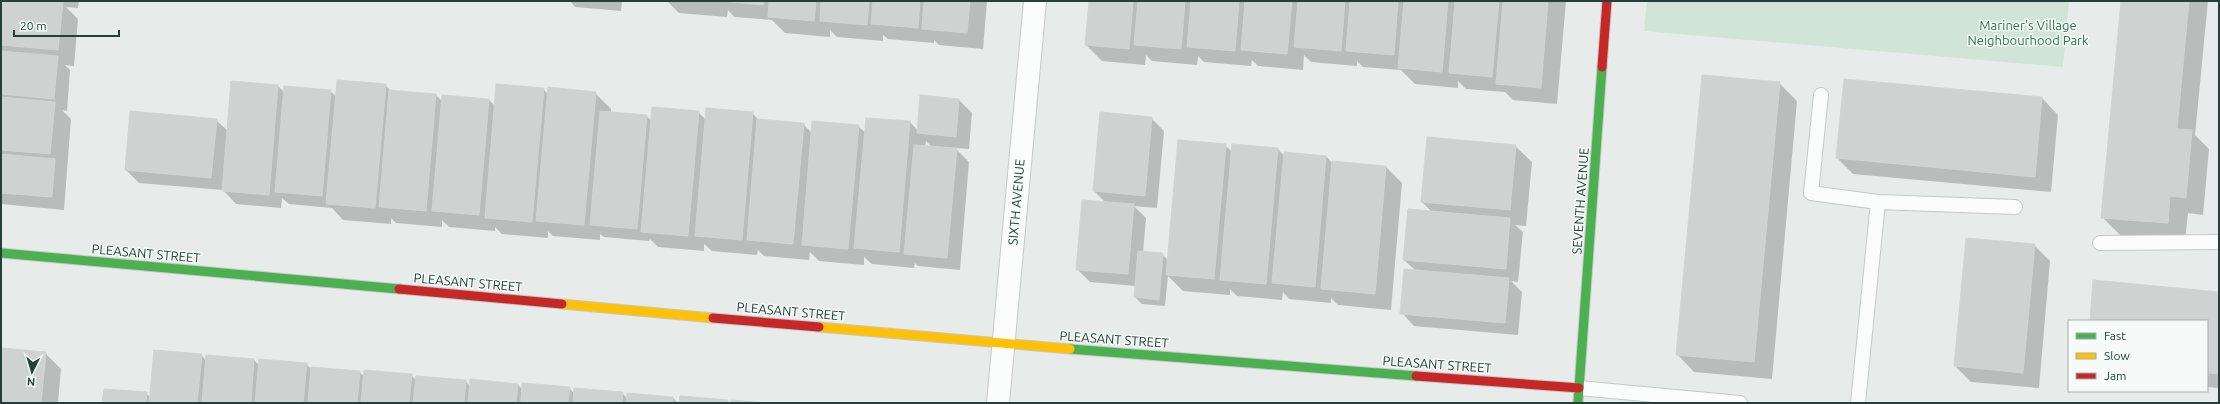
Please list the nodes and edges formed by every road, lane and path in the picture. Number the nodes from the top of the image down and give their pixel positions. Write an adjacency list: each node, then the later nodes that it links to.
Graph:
1 (1035, 1): 9 (street, SIXTH AVENUE)
2 (1607, 1): 10 (street, SEVENTH AVENUE)
3 (1821, 95): 4 (lane)
4 (1878, 202): 5 (lane); 14 (lane)
5 (2015, 207)
6 (2219, 242): 7 (lane)
7 (2100, 243)
8 (1, 253): 9 (street, PLEASANT STREET)
9 (1003, 344): 10 (street, PLEASANT STREET); 11 (street, SIXTH AVENUE)
10 (1579, 388): 12 (street, SEVENTH AVENUE); 13 (lane)
11 (998, 403)
12 (1578, 403)
13 (1740, 403)
14 (1858, 403)

